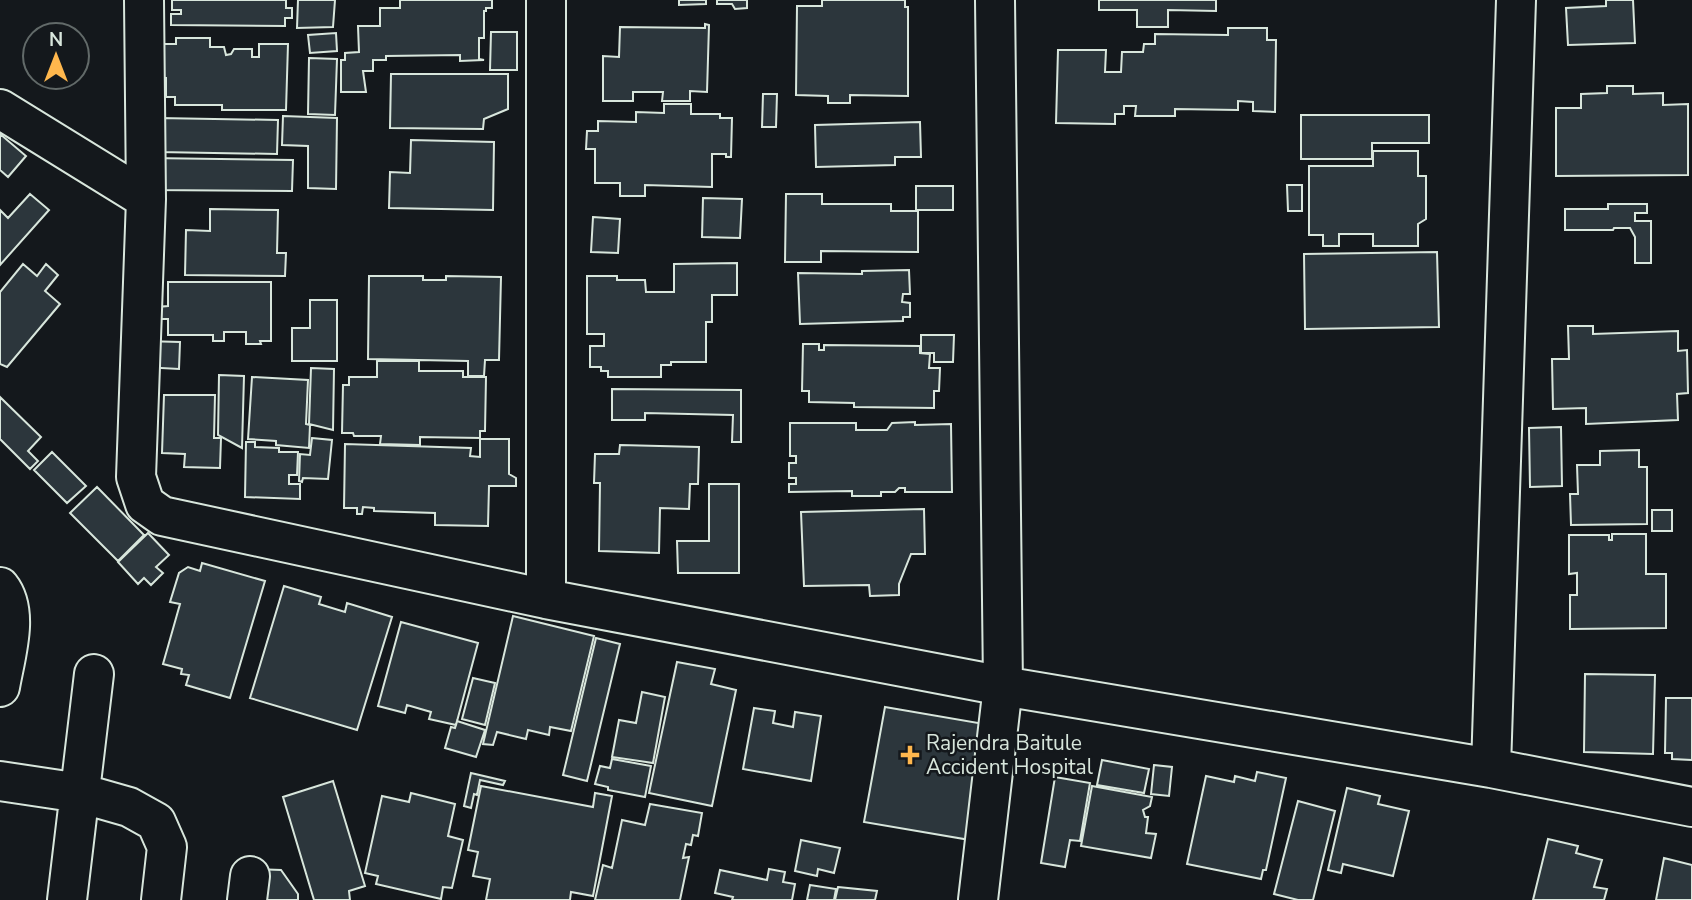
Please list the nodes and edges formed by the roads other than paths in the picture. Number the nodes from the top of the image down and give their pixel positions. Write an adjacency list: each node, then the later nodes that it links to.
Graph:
1 (144, 0): 6 (street)
2 (546, 0): 8 (street)
3 (995, 0): 10 (street)
4 (1516, 0): 12 (street)
5 (0, 109): 6 (street)
6 (146, 199): 8 (street)
7 (0, 587): 11 (street)
8 (546, 599): 10 (street)
9 (94, 674): 14 (street)
10 (1003, 685): 12 (street); 18 (street)
11 (0, 687)
12 (1491, 768): 15 (street)
13 (0, 781): 14 (street)
14 (80, 793): 16 (street); 17 (street)
15 (1692, 807)
16 (67, 900)
17 (161, 900)
18 (978, 900)

